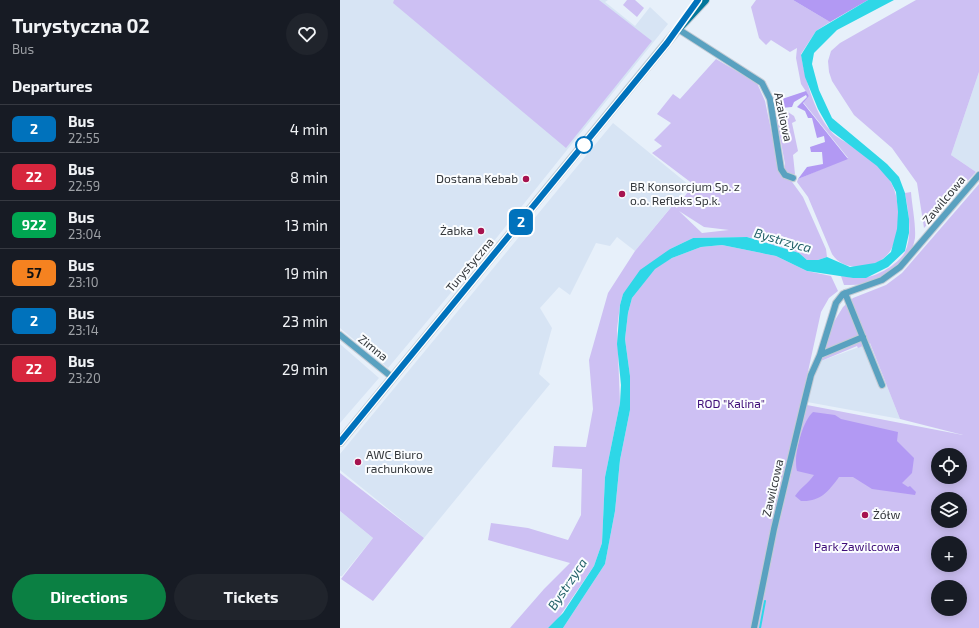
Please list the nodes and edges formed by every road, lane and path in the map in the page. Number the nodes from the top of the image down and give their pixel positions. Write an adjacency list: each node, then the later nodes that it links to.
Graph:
1 (698, 0): 3 (main road, Turystyczna)
2 (705, 0): 3 (main road, Turystyczna)
3 (678, 29): 5 (street, Azaliowa); 10 (main road, Turystyczna)
4 (979, 175): 6 (street, Zawilcowa)
5 (793, 178)
6 (845, 293): 8 (street); 9 (street, Zawilcowa)
7 (340, 335): 10 (street, Zimna)
8 (863, 337): 9 (street); 11 (street)
9 (820, 355): 13 (street, Zawilcowa)
10 (393, 378): 12 (main road, Turystyczna)
11 (882, 385)
12 (340, 442)
13 (754, 628)

